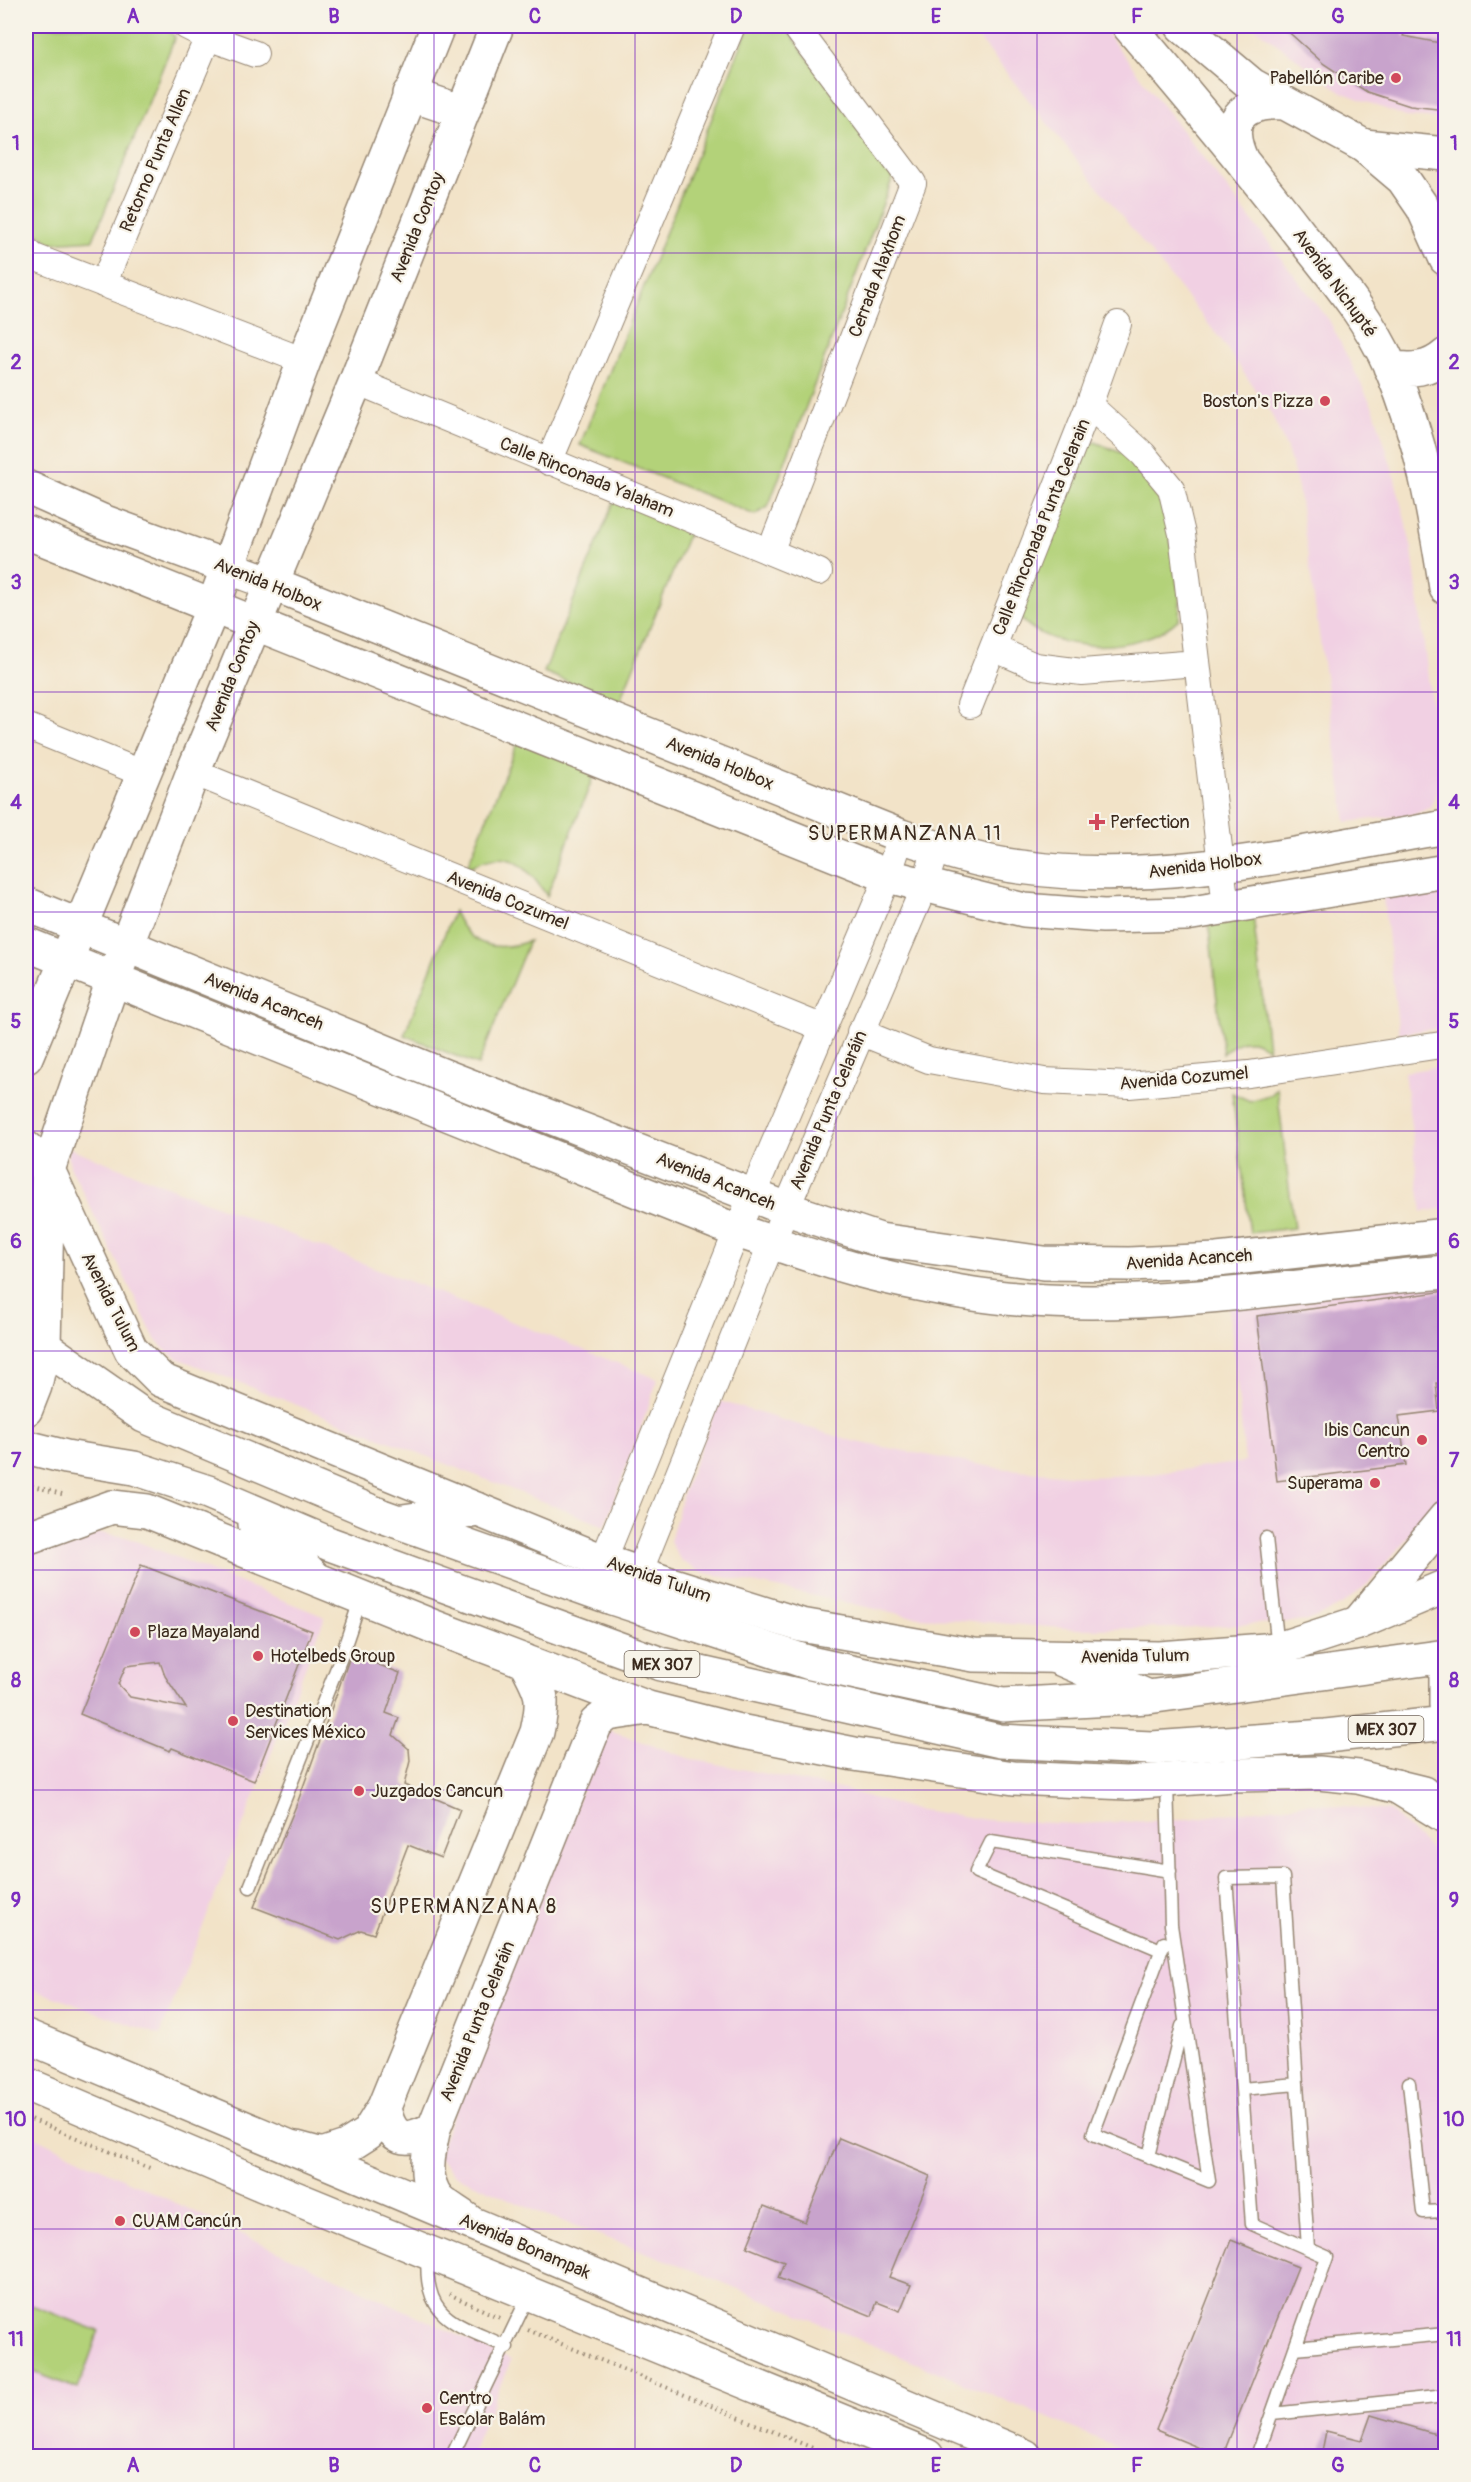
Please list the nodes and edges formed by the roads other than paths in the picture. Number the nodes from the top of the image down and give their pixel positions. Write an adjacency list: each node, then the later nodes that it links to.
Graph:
1 (438, 26): 9 (street)
2 (497, 26): 11 (street, Avenida Contoy)
3 (732, 26): 25 (street)
4 (795, 26): 28 (street, Cerrada Alaxhom)
5 (1129, 26): 14 (street, Avenida Nichupté)
6 (1187, 27): 10 (street)
7 (197, 31): 8 (street, Retorno Punta Allen); 17 (street, Retorno Punta Allen)
8 (255, 54)
9 (409, 94): 11 (street); 20 (street)
10 (1283, 103): 12 (street); 14 (street)
11 (462, 112): 22 (street, Avenida Contoy)
12 (1364, 146): 13 (street); 16 (street)
13 (1446, 154)
14 (1242, 161): 21 (street, Avenida Nichupté)
15 (26, 250): 17 (street)
16 (1446, 259)
17 (103, 284): 20 (street)
18 (1118, 324): 23 (street, Calle Rinconada Punta Celarain)
19 (1446, 356): 21 (street)
20 (304, 361): 29 (street)
21 (1390, 367): 24 (street, Avenida Nichupté)
22 (356, 381): 25 (street, Calle Rinconada Yalaham); 31 (street, Avenida Contoy)
23 (1089, 405): 35 (street, Calle Rinconada Punta Celarain); 36 (street, Calle Rinconada Punta Celarain)
24 (1433, 441): 32 (street, Avenida Nichupté)
25 (549, 462): 28 (street, Calle Rinconada Yalaham)
26 (26, 487): 29 (street, Avenida Holbox)
27 (26, 532): 33 (street)
28 (770, 552): 30 (street, Calle Rinconada Yalaham)
29 (227, 566): 31 (street, Avenida Holbox); 33 (street)
30 (819, 572)
31 (271, 583): 34 (street, Avenida Contoy); 42 (street, Avenida Holbox)
32 (1446, 588)
33 (213, 607): 34 (street); 40 (street)
34 (254, 622): 39 (street, Avenida Contoy); 46 (street)
35 (993, 648): 36 (street, Calle Rinconada Punta Celarain); 37 (street, Calle Rinconada Punta Celarain)
36 (1197, 663): 44 (street, Calle Rinconada Punta Celarain)
37 (970, 705)
38 (26, 726): 40 (street)
39 (193, 771): 52 (street, Avenida Contoy); 55 (street, Avenida Cozumel)
40 (144, 774): 50 (street)
41 (1446, 827): 44 (street, Avenida Holbox)
42 (901, 836): 43 (street, Avenida Holbox); 46 (street, Avenida Punta Celaráin)
43 (936, 848): 44 (street, Avenida Holbox); 47 (street, Avenida Punta Celaráin)
44 (1221, 866): 49 (street, Calle Rinconada Punta Celarain)
45 (1446, 871): 49 (street)
46 (888, 876): 47 (street); 55 (street, Avenida Punta Celaráin)
47 (924, 887): 49 (street); 56 (street, Avenida Punta Celaráin)
48 (26, 904): 50 (street, Avenida Acanceh)
49 (1226, 907)
50 (80, 926): 52 (street, Avenida Acanceh); 53 (street)
51 (26, 944): 53 (street, Avenida Acanceh)
52 (128, 945): 54 (street, Avenida Contoy); 60 (street, Avenida Acanceh)
53 (66, 960): 54 (street, Avenida Acanceh); 58 (street)
54 (113, 980): 59 (street, Avenida Contoy); 62 (street, Avenida Acanceh)
55 (823, 1028): 60 (street, Avenida Punta Celaráin)
56 (860, 1032): 57 (street, Avenida Cozumel); 61 (street, Avenida Punta Celaráin)
57 (1441, 1045)
58 (26, 1057)
59 (37, 1159): 66 (street, Avenida Contoy); 70 (street, Avenida Tulum)
60 (753, 1194): 61 (street, Avenida Acanceh); 62 (street, Avenida Punta Celaráin)
61 (787, 1209): 63 (street, Avenida Acanceh); 64 (street, Avenida Punta Celaráin)
62 (737, 1232): 64 (street, Avenida Acanceh); 75 (street, Avenida Punta Celaráin)
63 (1446, 1235)
64 (772, 1242): 65 (street, Avenida Acanceh); 76 (street, Avenida Punta Celaráin)
65 (1446, 1272)
66 (35, 1339): 67 (street, Avenida Contoy); 72 (street, Avenida Tulum / MEX 307)
67 (26, 1409)
68 (26, 1447): 69 (street, MEX 307)
69 (208, 1492): 77 (street); 89 (street, MEX 307)
70 (478, 1510): 72 (street); 75 (street, Avenida Tulum)
71 (1446, 1517): 80 (street)
72 (398, 1522): 86 (street, Avenida Tulum / MEX 307)
73 (26, 1538): 77 (street)
74 (1266, 1538): 81 (lane)
75 (603, 1561): 76 (street, Avenida Tulum)
76 (639, 1573): 83 (street, Avenida Tulum)
77 (313, 1576): 79 (street)
78 (1446, 1586): 80 (street, Avenida Tulum)
79 (362, 1597): 84 (street); 97 (lane)
80 (1358, 1623): 81 (street, Avenida Tulum)
81 (1278, 1649): 83 (street, Avenida Tulum)
82 (1446, 1656): 86 (street, Avenida Tulum / MEX 307)
83 (1056, 1657): 86 (street)
84 (525, 1661): 88 (street); 90 (street)
85 (1446, 1661): 87 (street)
86 (1148, 1697)
87 (1446, 1705)
88 (648, 1708): 91 (street, Avenida Punta Celaráin); 92 (street)
89 (1446, 1723)
90 (537, 1732): 91 (street); 106 (street)
91 (587, 1748): 107 (street, Avenida Punta Celaráin)
92 (1167, 1782): 93 (street); 96 (lane)
93 (1396, 1786): 94 (street); 95 (street)
94 (1446, 1799)
95 (1446, 1818)
96 (1170, 1871): 98 (lane); 99 (lane)
97 (250, 1887)
98 (1171, 1925): 99 (lane); 100 (lane)
99 (1161, 1950): 109 (lane)
100 (1184, 2019): 109 (lane); 109 (lane)
101 (26, 2036): 108 (street, Avenida Bonampak)
102 (1409, 2083): 110 (lane)
103 (26, 2084): 113 (street)
104 (1297, 2084): 105 (lane); 105 (lane); 112 (lane)
105 (1242, 2089): 112 (lane)
106 (384, 2106): 107 (street); 108 (street)
107 (434, 2128): 111 (street, Avenida Punta Celaráin)
108 (282, 2144): 111 (street, Avenida Bonampak)
109 (1149, 2156)
110 (1446, 2211)
111 (472, 2224): 122 (street, Avenida Bonampak)
112 (1308, 2248): 117 (lane)
113 (428, 2253): 114 (street); 116 (lane)
114 (530, 2294): 116 (lane); 121 (street)
115 (1446, 2334): 117 (lane)
116 (507, 2347): 120 (lane)
117 (1295, 2348): 119 (lane)
118 (1446, 2396): 119 (lane)
119 (1272, 2414): 123 (lane)
120 (452, 2457)
121 (927, 2457)
122 (1025, 2457)
123 (1257, 2457)

